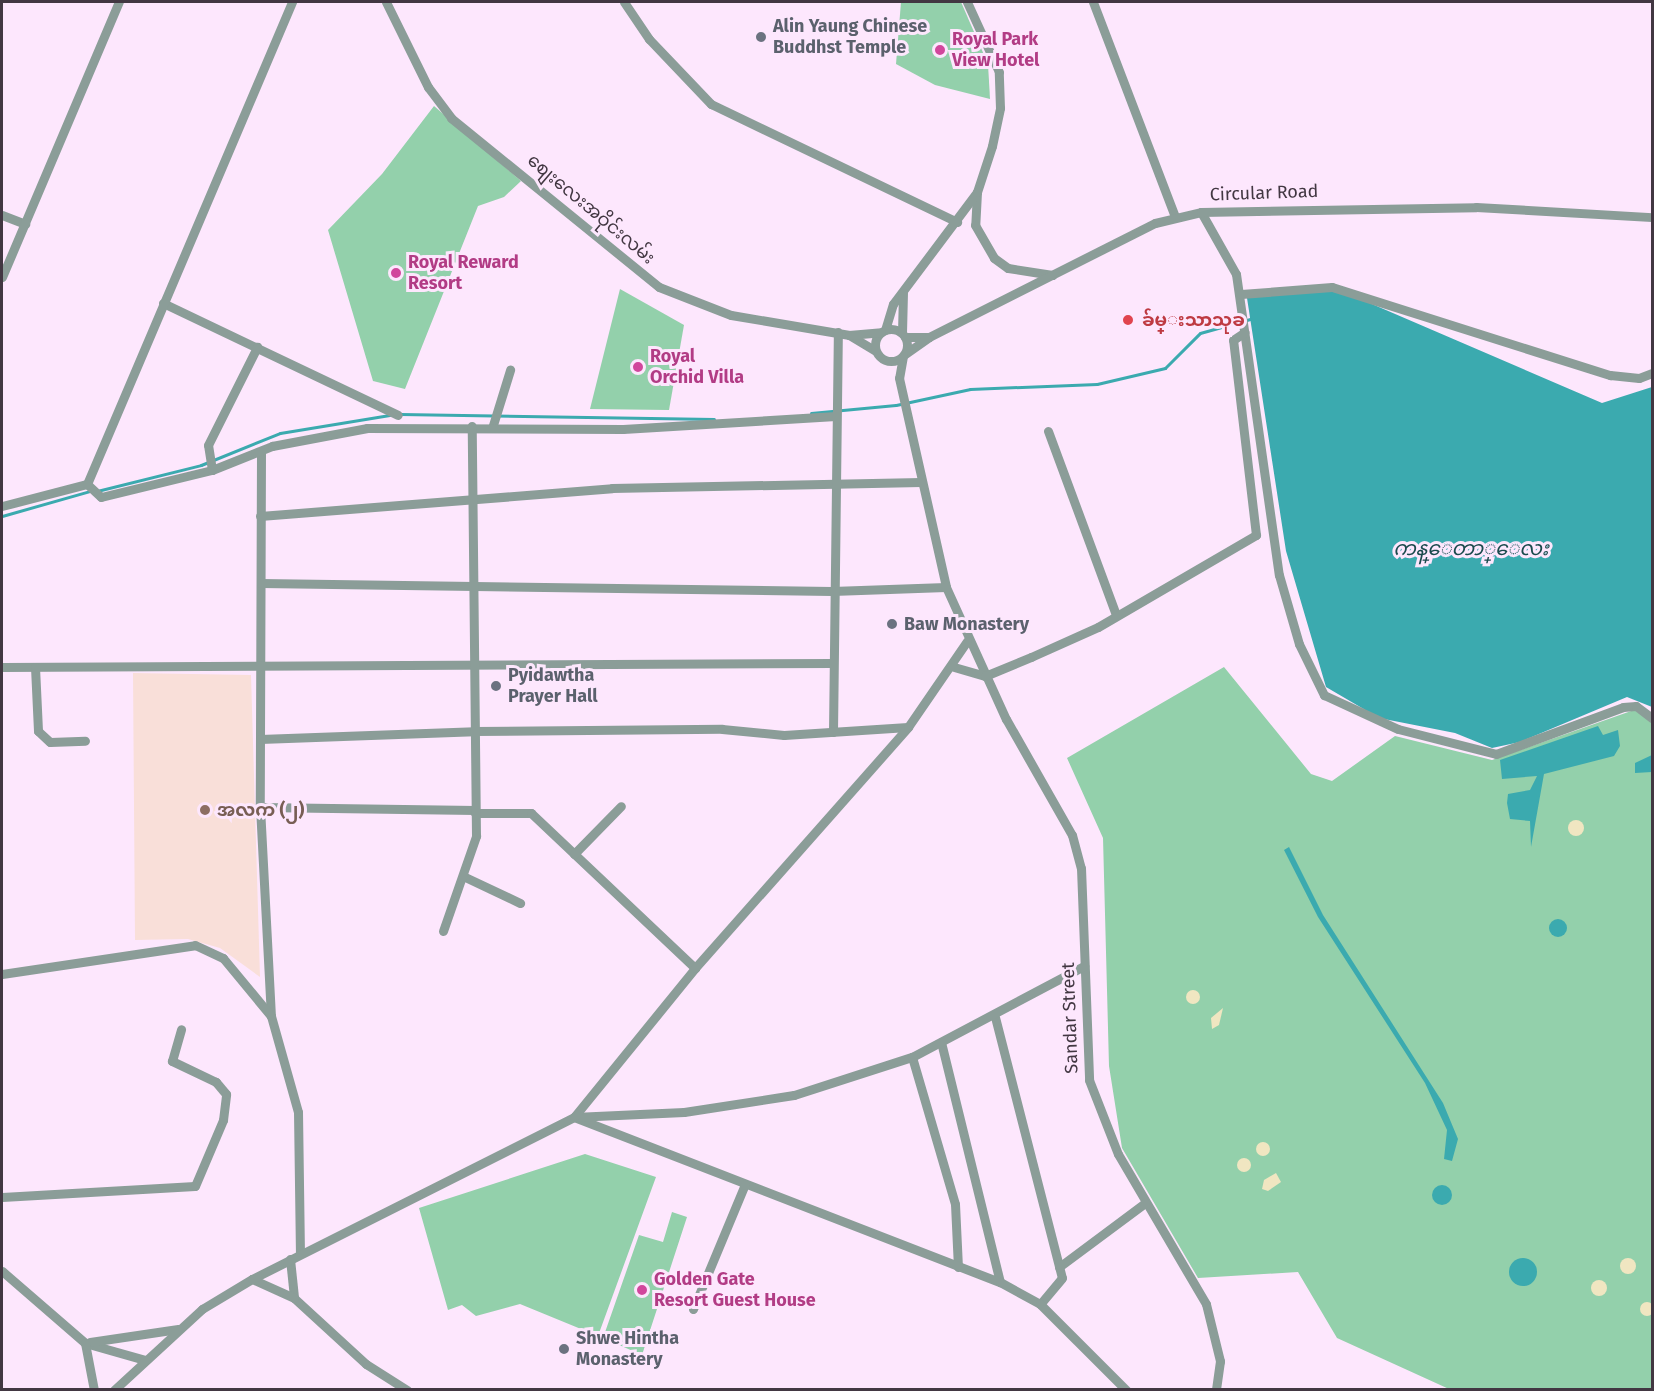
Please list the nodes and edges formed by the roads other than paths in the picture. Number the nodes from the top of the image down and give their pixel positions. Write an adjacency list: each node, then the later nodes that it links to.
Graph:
1 (119, 2): 13 (street)
2 (292, 2): 19 (street)
3 (386, 2): 21 (street, စျေးလေးအဝိုင်းလမ်း)
4 (624, 2): 12 (street)
5 (967, 2): 7 (street)
6 (1094, 2): 11 (street)
7 (977, 192): 12 (street); 15 (street)
8 (1201, 212): 10 (street, Circular Road); 11 (street, Circular Road); 18 (street)
9 (2, 215): 13 (street)
10 (1653, 216)
11 (1175, 217): 15 (street, Circular Road)
12 (957, 222): 17 (street)
13 (25, 224): 14 (street)
14 (4, 267): 16 (street)
15 (1054, 275): 25 (street, Circular Road)
16 (2, 277)
17 (903, 293): 20 (street); 24 (street)
18 (1241, 294): 22 (street); 31 (street)
19 (163, 303): 26 (street); 42 (street)
20 (883, 331): 23 (street, Circular Road); 24 (street, Circular Road); 27 (street)
21 (838, 332): 23 (street, စျေးလေးအဝိုင်းလမ်း); 34 (street)
22 (1245, 332): 50 (street); 59 (street)
23 (849, 335): 27 (street)
24 (904, 335): 25 (street, Circular Road); 28 (street)
25 (929, 337): 28 (street)
26 (257, 347): 33 (street); 39 (street)
27 (876, 351): 29 (street)
28 (904, 355): 29 (street); 32 (street)
29 (886, 360): 32 (street)
30 (510, 370): 35 (street)
31 (1653, 373)
32 (899, 378): 40 (street, Sandar Street)
33 (398, 415)
34 (836, 416): 35 (street); 41 (street)
35 (493, 424): 36 (street)
36 (472, 426): 38 (street); 43 (street)
37 (1048, 431): 50 (street)
38 (261, 452): 39 (street); 45 (street)
39 (211, 468): 42 (street)
40 (921, 482): 41 (street); 48 (street, Sandar Street)
41 (835, 485): 43 (street); 49 (street)
42 (92, 488): 44 (street)
43 (471, 499): 45 (street); 47 (street)
44 (2, 506)
45 (260, 516): 46 (street)
46 (261, 583): 47 (street); 53 (street)
47 (471, 583): 49 (street); 54 (street)
48 (946, 587): 49 (street); 51 (street, Sandar Street)
49 (832, 591): 52 (street)
50 (1116, 615): 58 (street)
51 (967, 641): 57 (street); 58 (street, Sandar Street)
52 (832, 663): 54 (street); 62 (street)
53 (259, 664): 54 (street); 56 (street); 63 (street)
54 (473, 664): 61 (street)
55 (2, 667): 56 (street)
56 (35, 667): 64 (street)
57 (954, 667): 58 (street); 60 (street)
58 (985, 676): 72 (street, Sandar Street)
59 (1653, 718)
60 (908, 727): 62 (street); 73 (street)
61 (474, 731): 62 (street); 63 (street); 67 (street)
62 (832, 732)
63 (260, 740): 66 (street)
64 (85, 741)
65 (621, 806): 68 (street)
66 (260, 807): 67 (street); 75 (street)
67 (475, 811): 68 (street); 69 (street)
68 (574, 854): 73 (street)
69 (465, 877): 70 (street); 71 (street)
70 (520, 903)
71 (443, 931)
72 (1084, 966): 76 (street); 83 (street, Sandar Street)
73 (695, 968): 80 (street)
74 (2, 974): 75 (street)
75 (272, 1016): 84 (street)
76 (995, 1017): 78 (street); 87 (street)
77 (181, 1029): 82 (street)
78 (941, 1042): 79 (street); 90 (street)
79 (912, 1057): 80 (street); 86 (street)
80 (574, 1117): 81 (street); 84 (street)
81 (745, 1184): 86 (street); 93 (street)
82 (2, 1197)
83 (1145, 1203): 87 (street); 101 (street, Sandar Street)
84 (300, 1254): 85 (street)
85 (290, 1259): 89 (street); 91 (street)
86 (958, 1267): 90 (street)
87 (1059, 1267): 92 (street)
88 (2, 1271): 95 (street)
89 (252, 1279): 91 (street); 94 (street)
90 (1000, 1282): 92 (street)
91 (294, 1298): 99 (street)
92 (1040, 1304): 100 (street)
93 (693, 1309)
94 (178, 1329): 95 (street); 96 (street)
95 (85, 1343): 96 (street); 97 (street)
96 (145, 1360): 98 (street)
97 (94, 1389)
98 (114, 1389)
99 (407, 1389)
100 (1126, 1389)
101 (1216, 1389)

